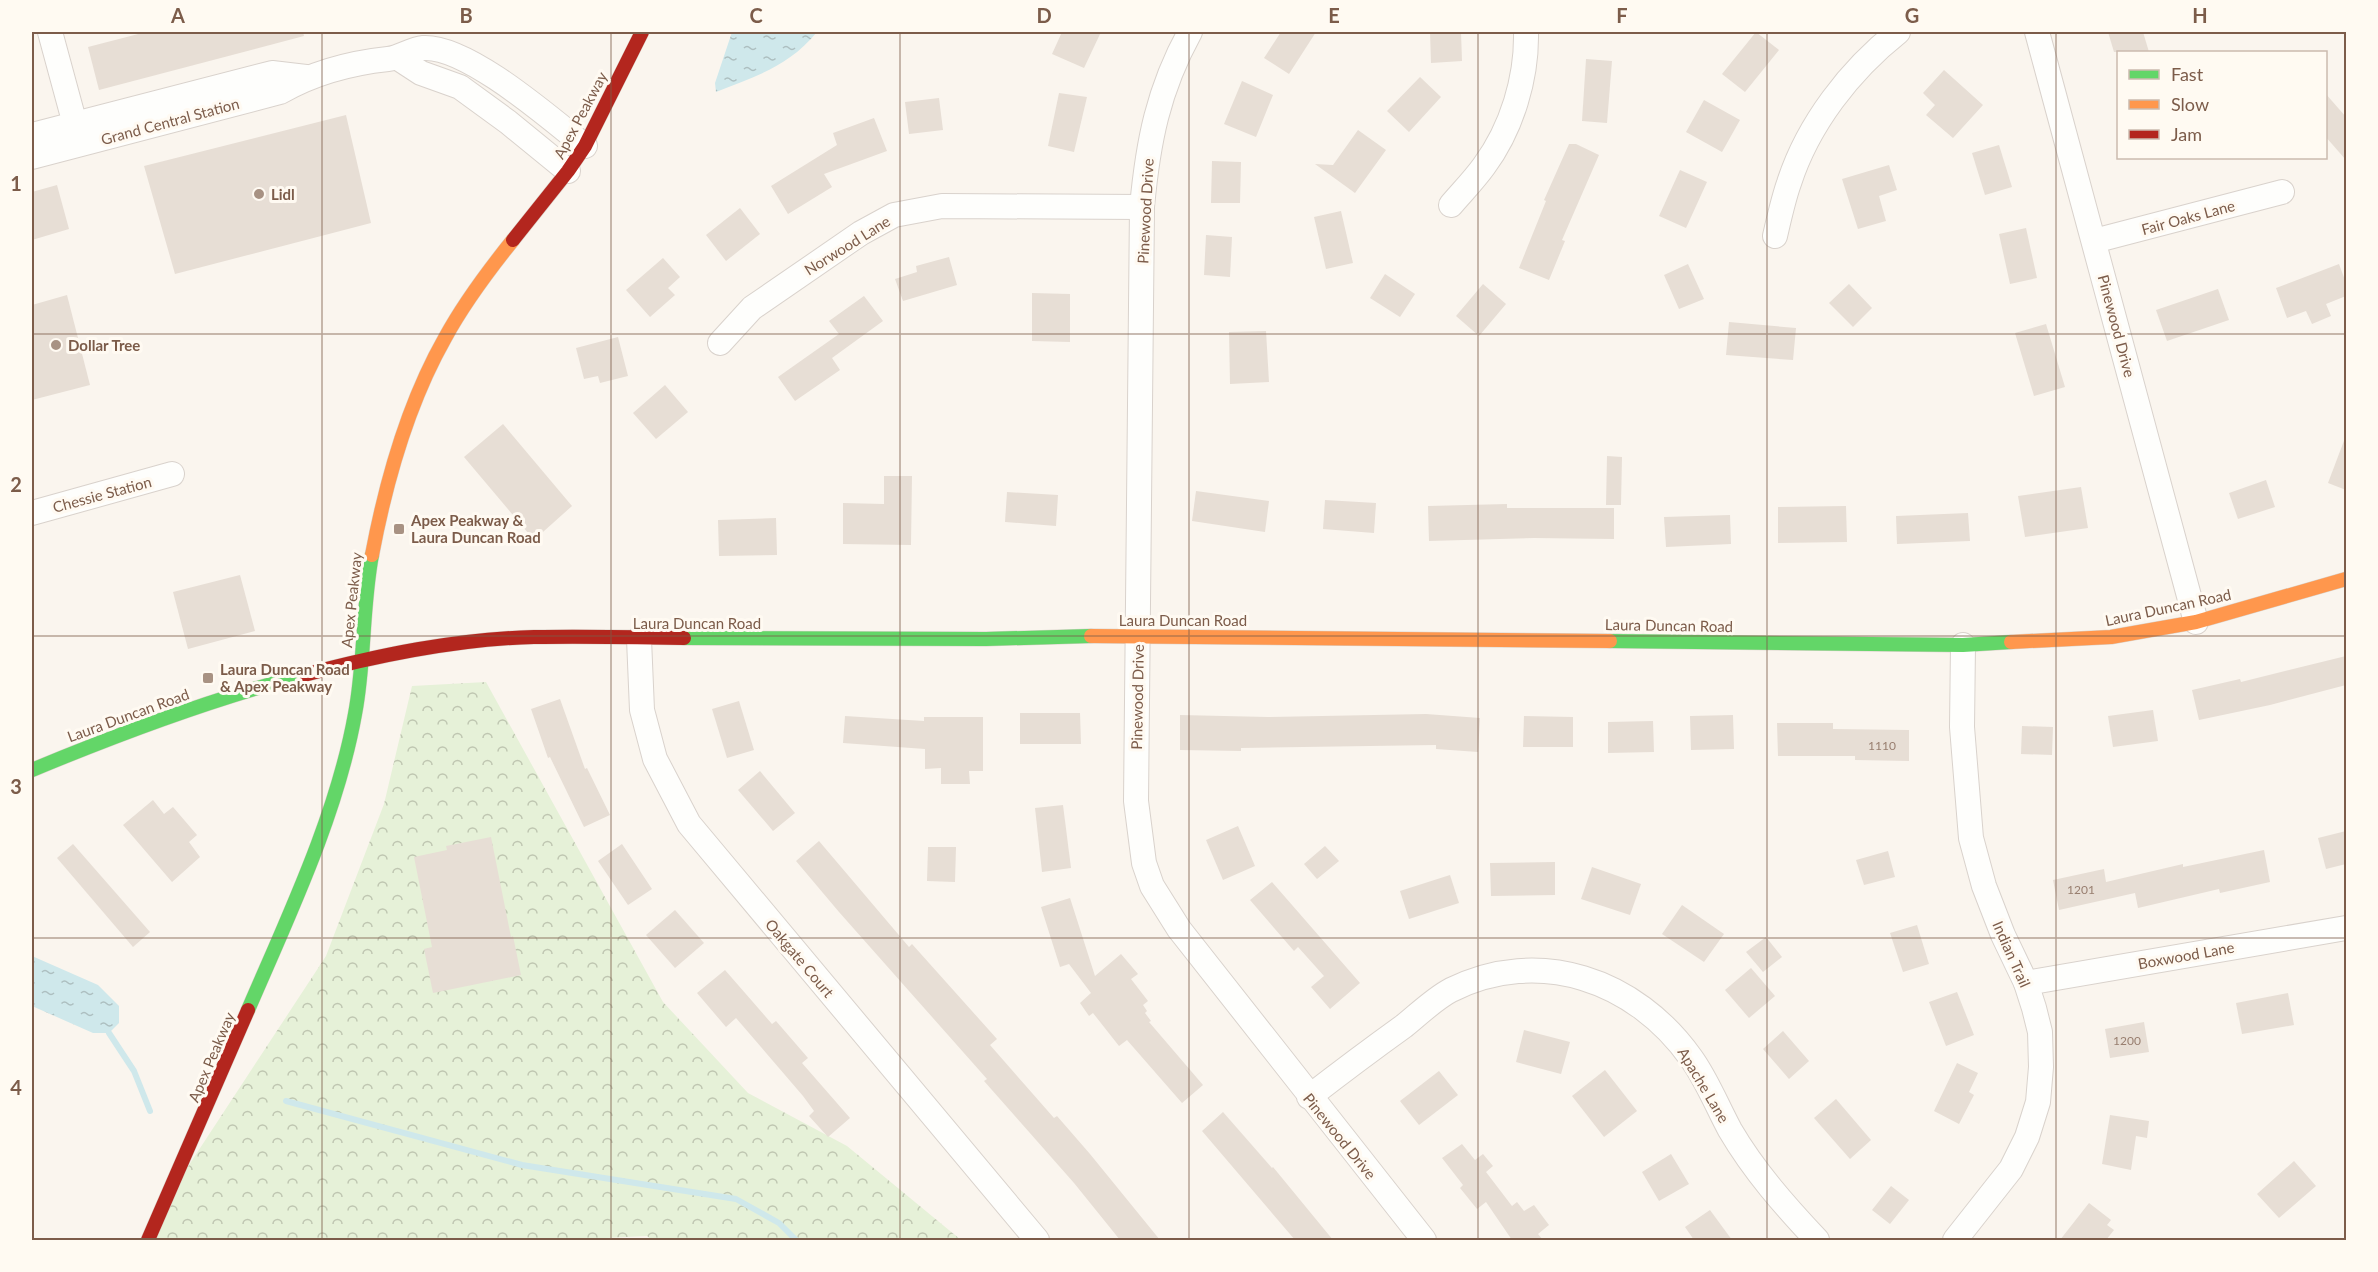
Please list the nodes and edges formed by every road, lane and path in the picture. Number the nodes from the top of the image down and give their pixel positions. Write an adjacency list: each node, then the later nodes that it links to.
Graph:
1 (50, 32): 8 (street)
2 (642, 32): 10 (street, Apex Peakway)
3 (1190, 32): 15 (street, Pinewood Drive)
4 (1526, 32): 14 (street)
5 (1898, 32): 16 (street)
6 (2037, 32): 17 (street, Pinewood Drive)
7 (398, 58): 8 (street, Grand Central Station); 10 (street, Grand Central Station); 12 (street)
8 (78, 134): 9 (street, Grand Central Station); 11 (street, Grand Central Station)
9 (32, 135)
10 (585, 146): 12 (street, Apex Peakway)
11 (32, 157)
12 (568, 171): 26 (street, Apex Peakway)
13 (2282, 192): 17 (street, Fair Oaks Lane)
14 (1451, 205)
15 (1142, 207): 18 (street, Norwood Lane); 23 (street, Pinewood Drive)
16 (1775, 237)
17 (2094, 241): 22 (street, Pinewood Drive)
18 (720, 343)
19 (172, 474): 20 (street, Chessie Station)
20 (32, 513)
21 (2346, 579): 22 (street, Laura Duncan Road)
22 (2196, 622): 25 (street, Laura Duncan Road)
23 (1138, 635): 24 (street, Laura Duncan Road); 25 (street, Laura Duncan Road); 30 (street, Pinewood Drive)
24 (639, 639): 26 (street, Laura Duncan Road); 32 (street, Oakgate Court)
25 (1963, 645): 29 (street, Indian Trail)
26 (362, 661): 27 (street, Laura Duncan Road); 31 (street, Apex Peakway)
27 (32, 770)
28 (2346, 928): 29 (street, Boxwood Lane)
29 (2026, 983): 35 (street, Indian Trail)
30 (1309, 1097): 33 (street, Pinewood Drive); 34 (street, Apache Lane)
31 (148, 1240)
32 (1037, 1240)
33 (1424, 1240)
34 (1817, 1240)
35 (1955, 1240)

